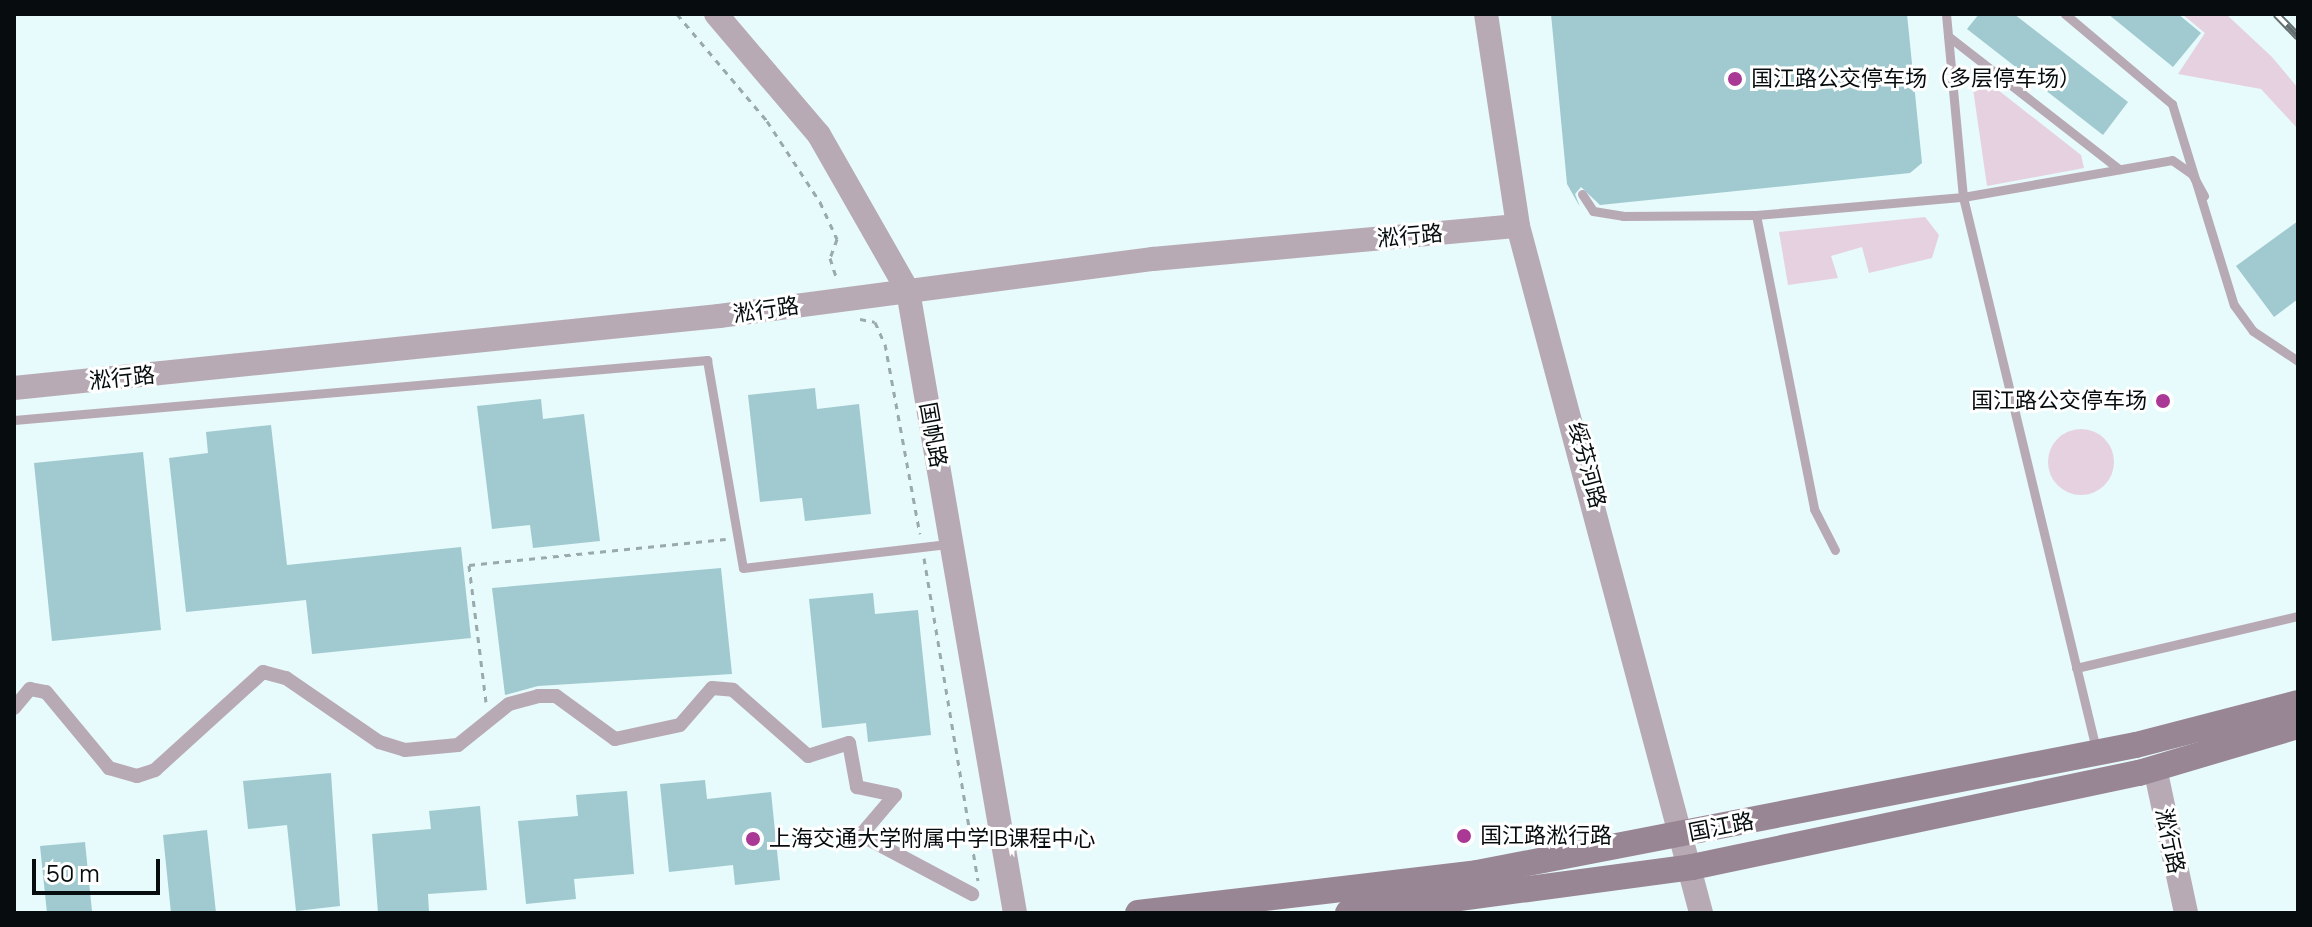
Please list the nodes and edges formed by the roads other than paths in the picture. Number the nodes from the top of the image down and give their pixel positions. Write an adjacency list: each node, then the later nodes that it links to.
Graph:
1 (716, 14): 12 (street, 国帆路)
2 (1486, 14): 11 (street, 绥芬河路)
3 (1946, 14): 5 (lane)
4 (2065, 14): 8 (lane)
5 (1948, 36): 6 (lane); 9 (lane)
6 (2119, 169): 8 (lane); 9 (lane)
7 (1582, 194): 10 (lane)
8 (2204, 196): 13 (lane)
9 (1963, 197): 10 (lane); 19 (lane)
10 (1756, 215): 17 (lane)
11 (1518, 226): 12 (street, 淞行路); 26 (street, 绥芬河路)
12 (908, 291): 14 (street, 淞行路); 16 (street, 国帆路)
13 (2298, 361)
14 (14, 388)
15 (14, 420): 16 (lane)
16 (952, 544): 29 (street, 国帆路)
17 (1835, 550)
18 (2298, 616): 19 (lane)
19 (2076, 668): 23 (lane)
20 (2298, 703): 23 (main road, 国江路)
21 (14, 708): 28 (street)
22 (2298, 726): 24 (main road, 国江路)
23 (2097, 752): 25 (lane); 26 (main road, 国江路)
24 (2155, 768): 25 (main road, 国江路); 33 (street, 淞行路)
25 (2105, 779): 27 (main road, 国江路)
26 (1685, 833): 27 (street, 绥芬河路); 30 (main road, 国江路)
27 (1692, 867): 31 (main road, 国江路); 32 (street, 绥芬河路)
28 (972, 894)
29 (1015, 913)
30 (1138, 913)
31 (1348, 913)
32 (1701, 913)
33 (2186, 913)

